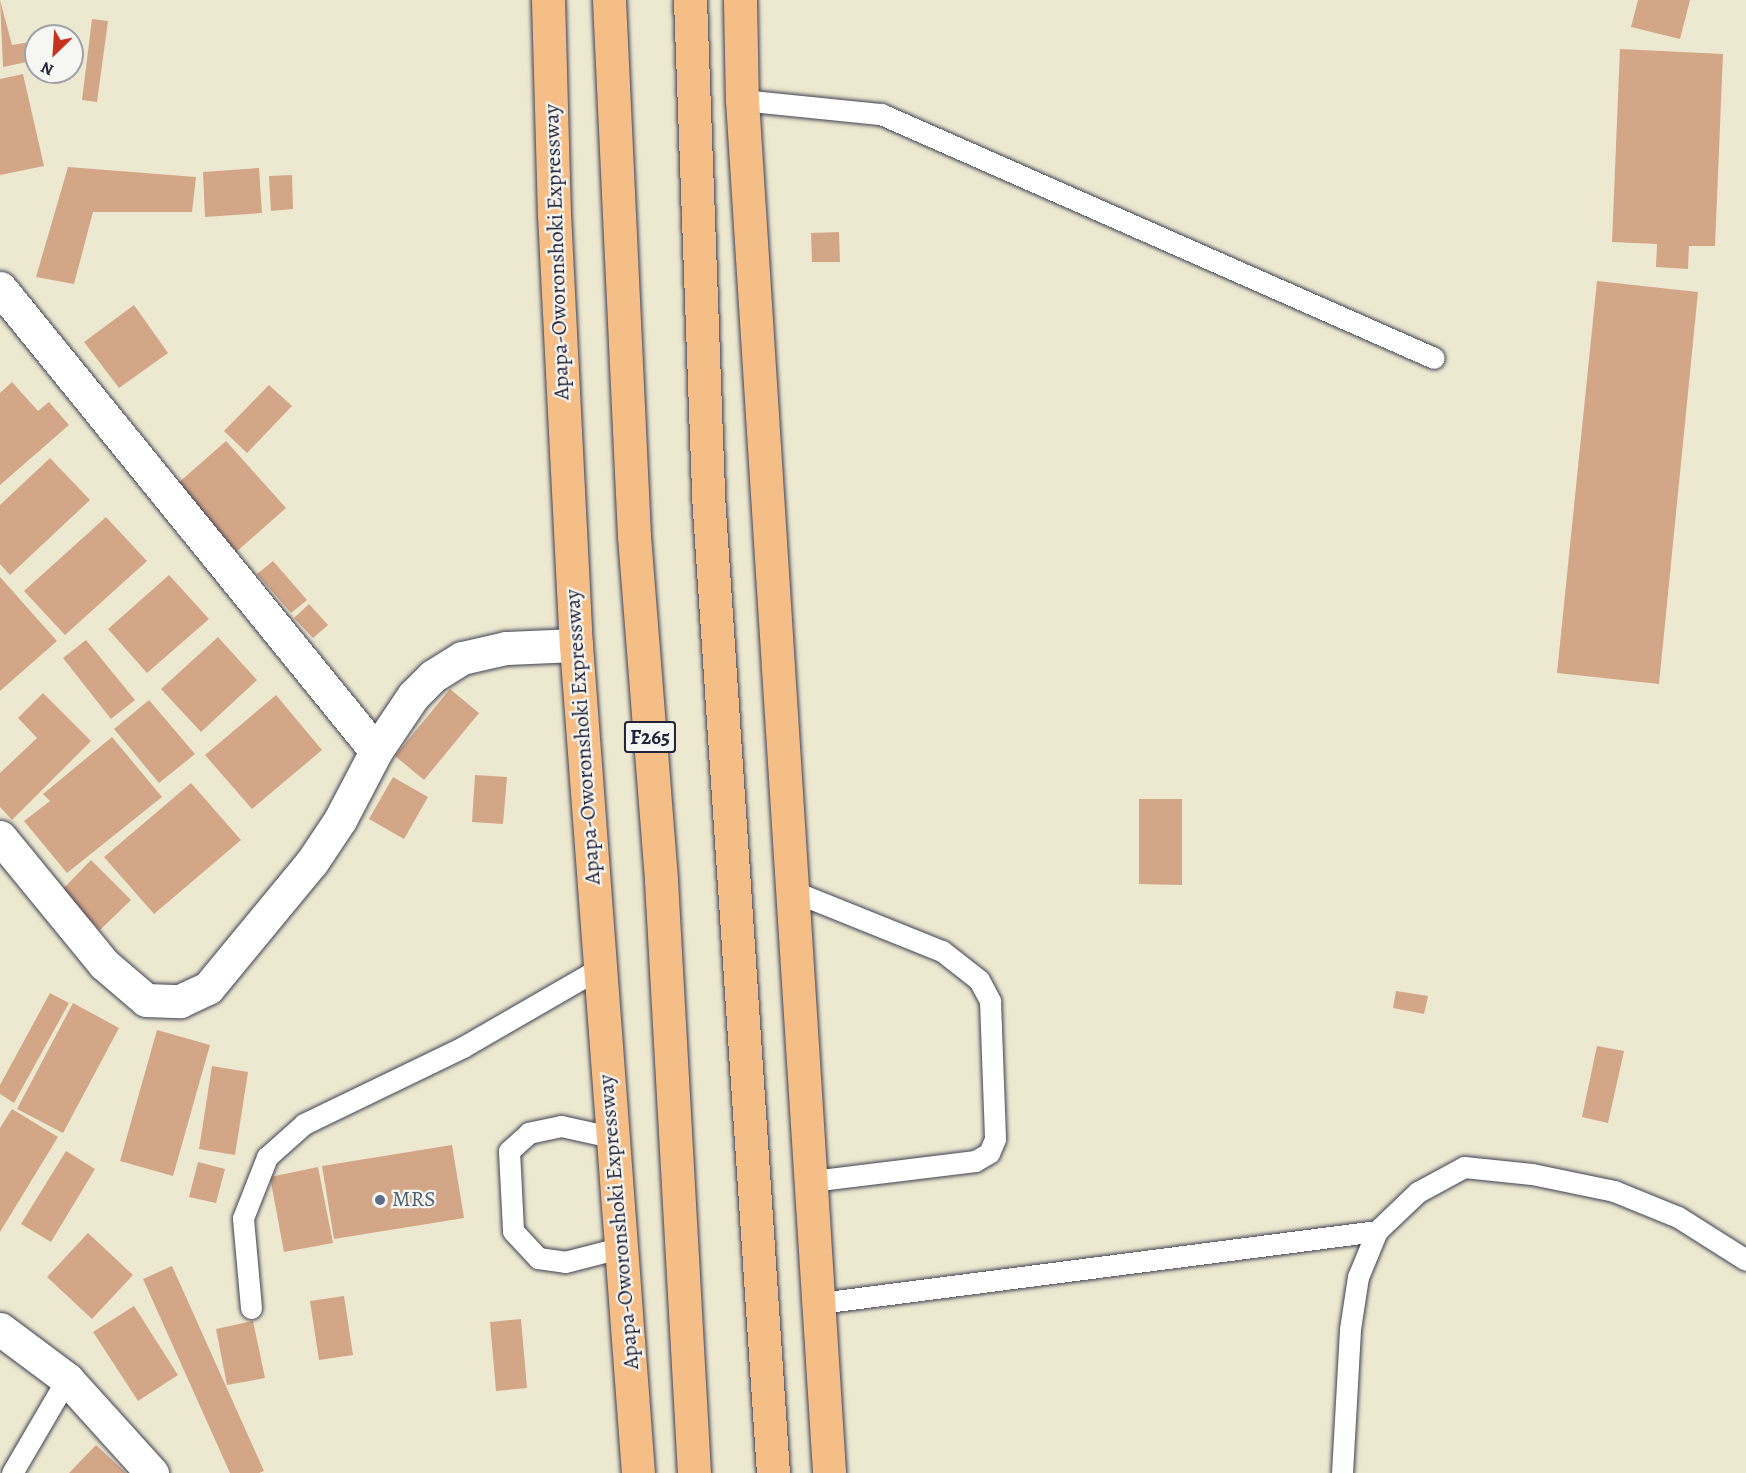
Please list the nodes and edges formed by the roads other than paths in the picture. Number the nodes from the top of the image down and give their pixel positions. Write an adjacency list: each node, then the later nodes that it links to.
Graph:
1 (548, 0): 8 (main road, Apapa-Oworonshoki Expressway)
2 (609, 0): 25 (main road, F265)
3 (690, 0): 26 (main road)
4 (740, 0): 5 (main road)
5 (742, 100): 7 (lane); 11 (main road)
6 (0, 288): 9 (street)
7 (1434, 358)
8 (576, 645): 9 (street); 12 (main road, Apapa-Oworonshoki Expressway)
9 (376, 751): 10 (street)
10 (0, 837)
11 (790, 890): 14 (main road); 14 (lane)
12 (600, 968): 13 (main road, Apapa-Oworonshoki Expressway); 19 (lane)
13 (611, 1137): 16 (main road, Apapa-Oworonshoki Expressway); 16 (lane)
14 (811, 1182): 18 (main road)
15 (1377, 1231): 17 (lane); 18 (lane); 28 (lane)
16 (623, 1247): 24 (main road, Apapa-Oworonshoki Expressway)
17 (1746, 1260)
18 (819, 1303): 27 (main road)
19 (251, 1308)
20 (0, 1329): 21 (street)
21 (67, 1379): 22 (lane); 23 (street)
22 (12, 1473)
23 (152, 1473)
24 (638, 1473)
25 (694, 1473)
26 (773, 1473)
27 (829, 1473)
28 (1342, 1473)

